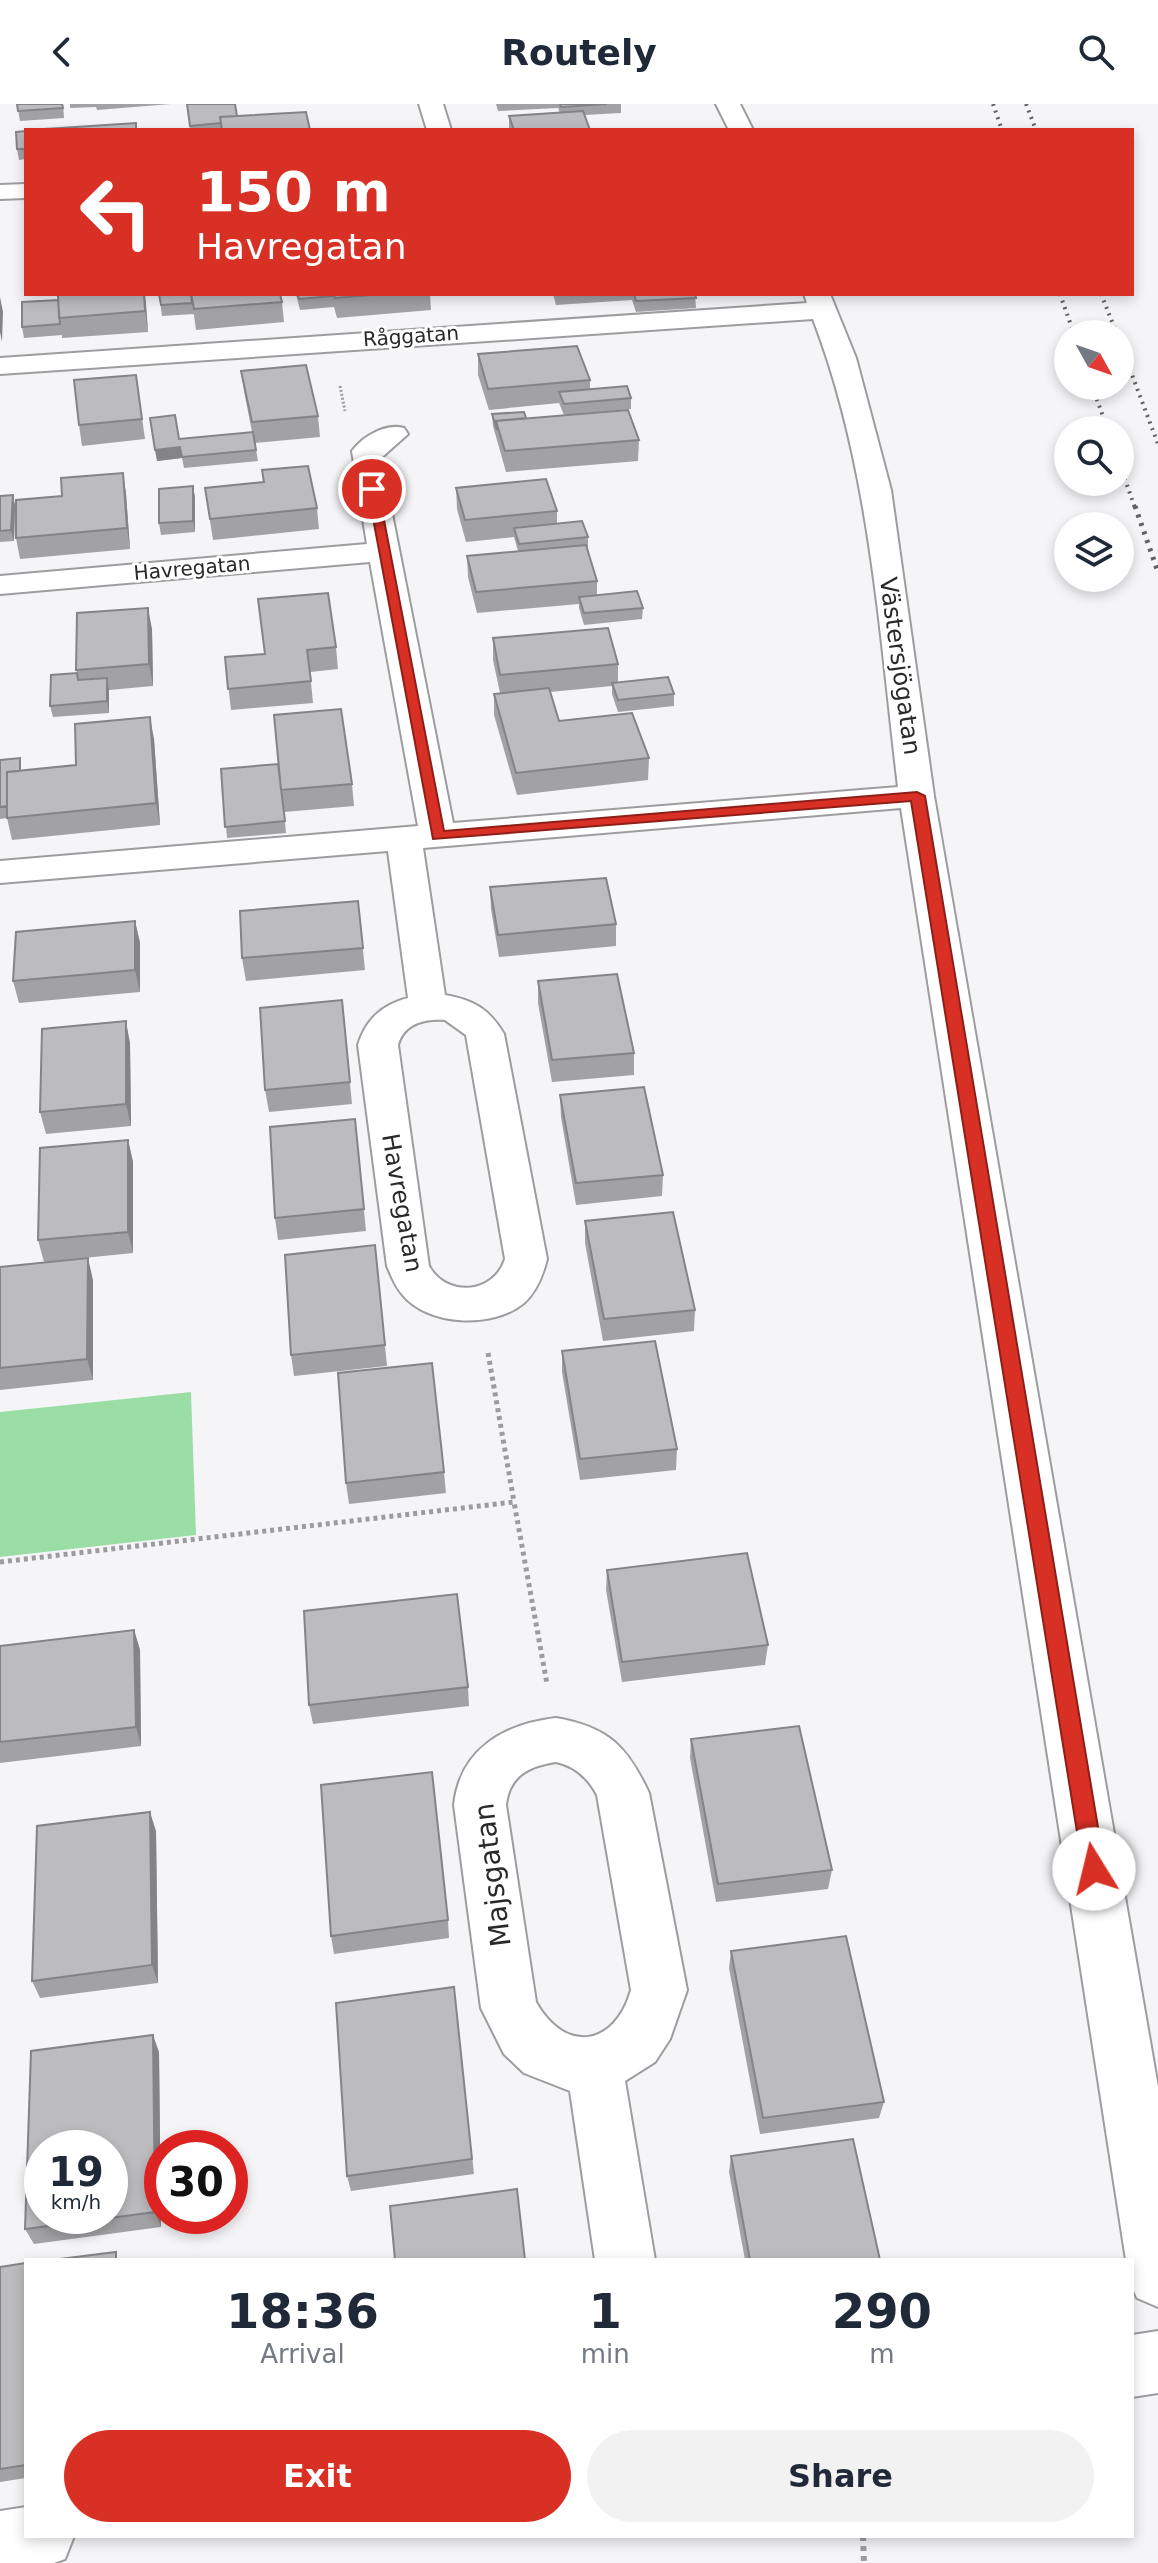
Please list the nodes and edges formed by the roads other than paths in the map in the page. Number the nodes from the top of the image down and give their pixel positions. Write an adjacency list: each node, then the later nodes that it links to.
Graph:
1 (431, 104): 3 (street)
2 (728, 104): 4 (street)
3 (438, 128)
4 (740, 128)
5 (24, 191): 6 (street)
6 (0, 192)
7 (820, 302): 8 (street, Råggatan); 12 (street, Västersjögatan)
8 (0, 366)
9 (385, 439): 10 (street)
10 (384, 552): 11 (street, Havregatan); 13 (street)
11 (0, 585)
12 (917, 796): 13 (street); 18 (street, Västersjögatan)
13 (421, 838): 14 (street); 15 (street)
14 (0, 872)
15 (428, 1007): 15 (street, Havregatan)
16 (594, 2064): 16 (street, Majsgatan); 17 (street)
17 (625, 2258)
18 (1158, 2277)
19 (1158, 2362): 20 (street)
20 (1134, 2366)
21 (30, 2538): 22 (street)
22 (0, 2543)

